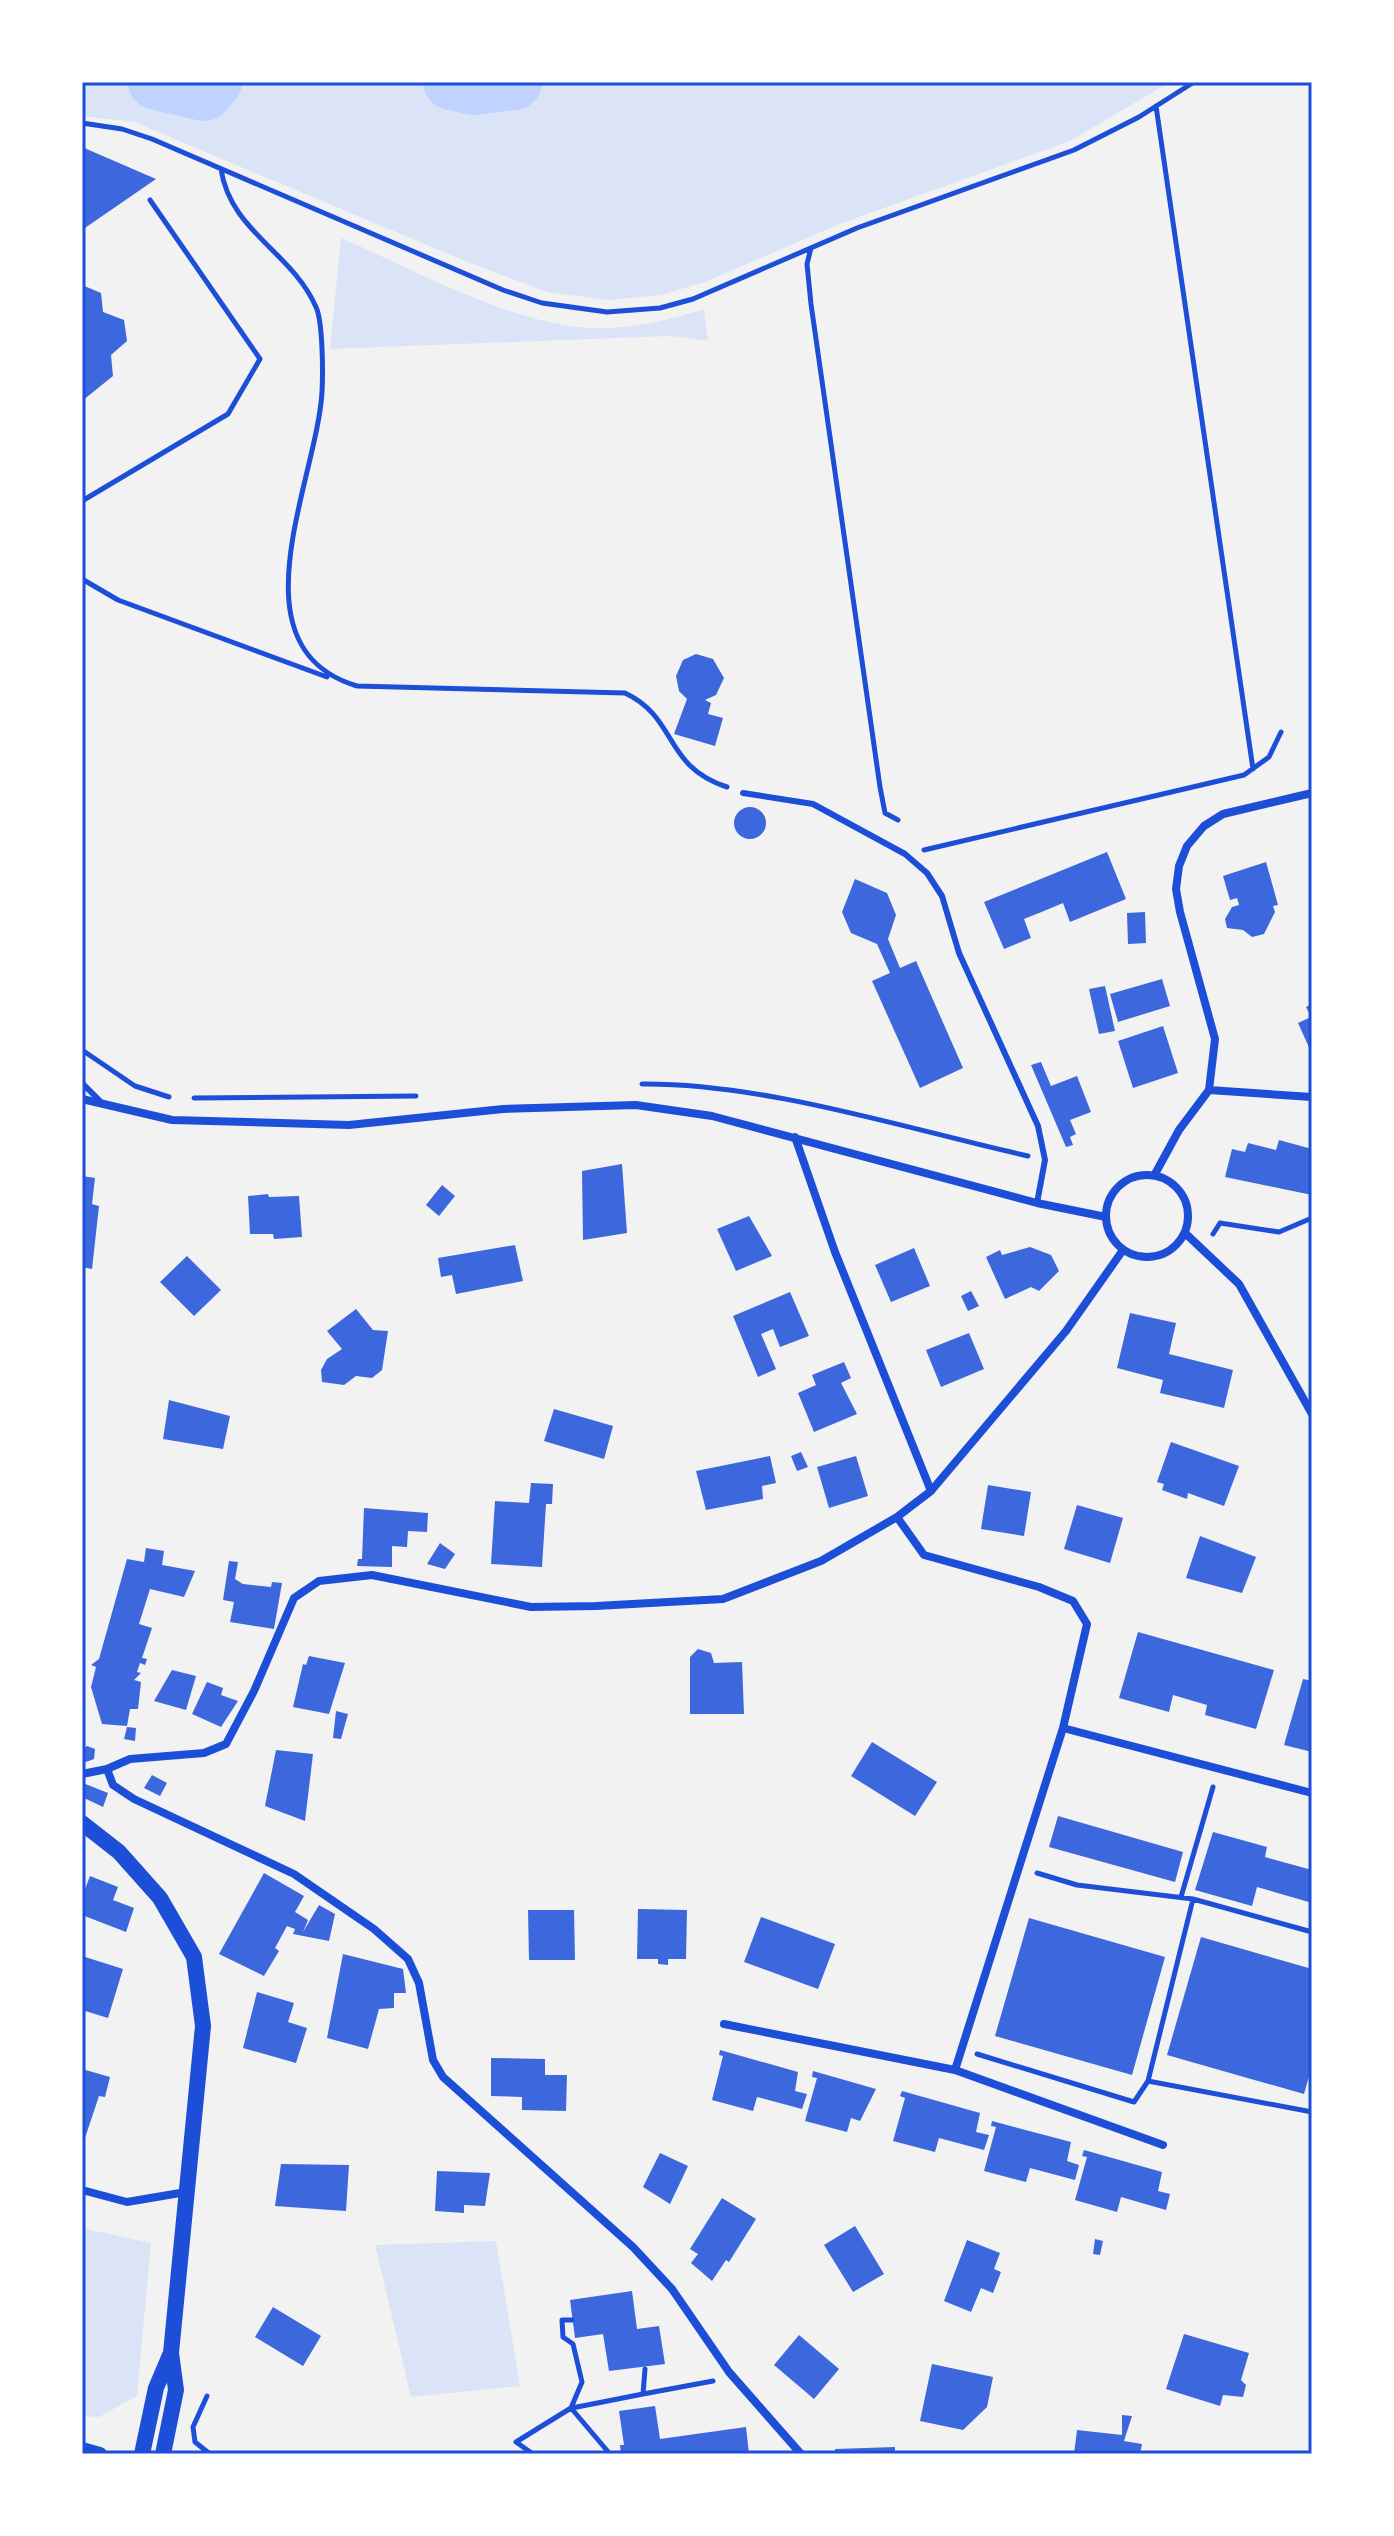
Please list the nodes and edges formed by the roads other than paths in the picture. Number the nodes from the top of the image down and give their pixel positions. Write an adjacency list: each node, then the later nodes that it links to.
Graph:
1 (743, 793): 10 (lane)
2 (1312, 793): 4 (street)
3 (82, 1083): 7 (lane)
4 (1209, 1090): 5 (street); 9 (street)
5 (1312, 1097)
6 (82, 1099): 7 (street)
7 (104, 1104): 8 (street)
8 (795, 1137): 10 (street); 15 (street)
9 (1155, 1174): 11 (street); 12 (street)
10 (1037, 1203): 11 (street)
11 (1106, 1217): 13 (street)
12 (1185, 1233): 13 (street); 14 (street)
13 (1123, 1250): 15 (street)
14 (1312, 1414)
15 (931, 1491): 16 (street)
16 (897, 1517): 17 (street); 18 (street)
17 (1063, 1728): 20 (street); 23 (street)
18 (107, 1769): 19 (street); 32 (street)
19 (82, 1774)
20 (1312, 1793)
21 (82, 1823): 26 (main road)
22 (724, 2024): 23 (street)
23 (955, 2070): 24 (street)
24 (1163, 2145)
25 (82, 2190): 26 (street)
26 (187, 2192): 27 (main road)
27 (171, 2353): 30 (main road); 31 (main road)
28 (82, 2449): 29 (street)
29 (100, 2454)
30 (142, 2454)
31 (163, 2454)
32 (801, 2454)

